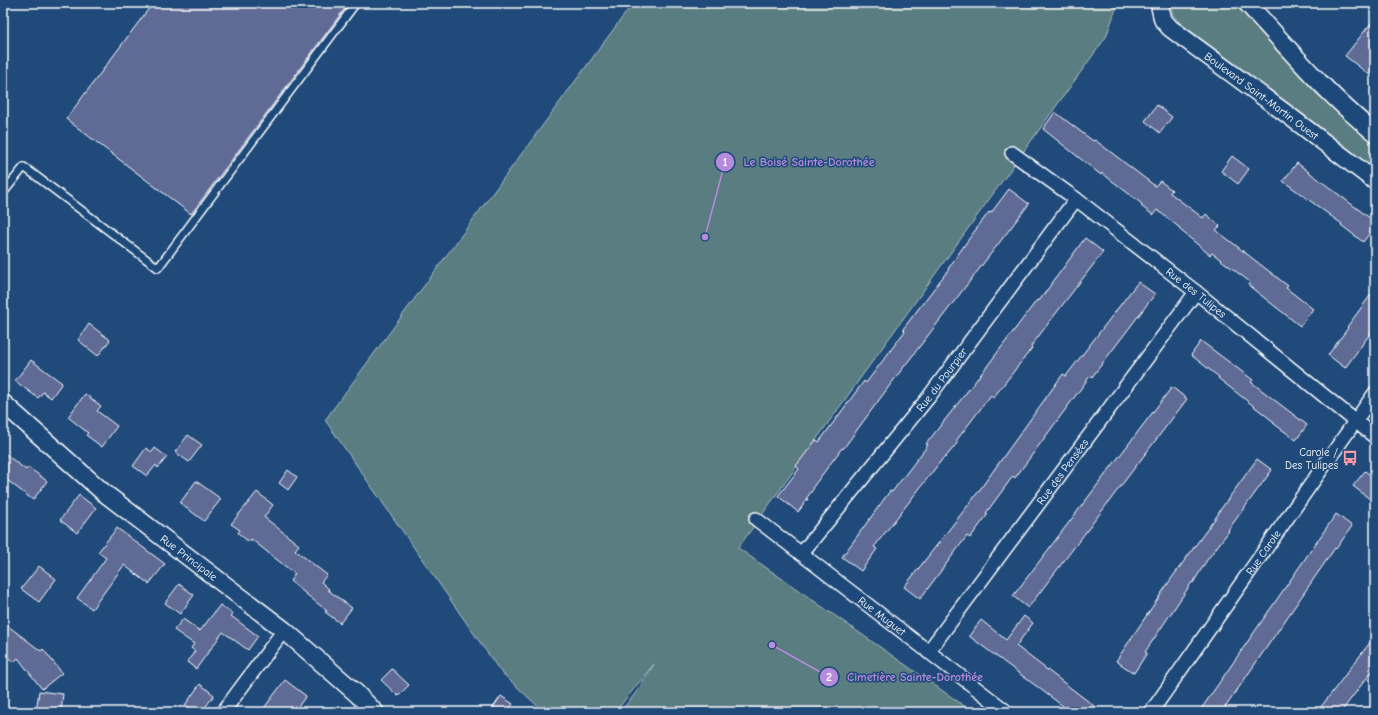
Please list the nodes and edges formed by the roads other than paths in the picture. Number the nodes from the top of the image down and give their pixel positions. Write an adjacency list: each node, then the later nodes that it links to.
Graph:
1 (356, 3): 7 (lane)
2 (1159, 3): 6 (street, Boulevard Saint-Martin Ouest)
3 (1247, 3): 4 (street)
4 (1375, 133)
5 (1012, 153): 8 (street, Rue des Tulipes)
6 (1375, 181)
7 (3, 193)
8 (1076, 199): 9 (street, Rue des Tulipes); 15 (street, Rue du Pourpier)
9 (1196, 292): 12 (street, Rue des Tulipes); 17 (street, Rue des Pensées)
10 (1375, 393): 12 (street, Rue Carole)
11 (3, 403): 16 (street, Rue Principale)
12 (1355, 422): 13 (street, Rue des Tulipes); 21 (street, Rue Carole)
13 (1375, 437)
14 (756, 519): 15 (street, Rue Muguet)
15 (802, 554): 17 (street, Rue Muguet)
16 (284, 630): 18 (street); 19 (street, Rue Principale)
17 (928, 652): 20 (street, Rue Muguet)
18 (223, 712)
19 (375, 712)
20 (1007, 712)
21 (1151, 712)

